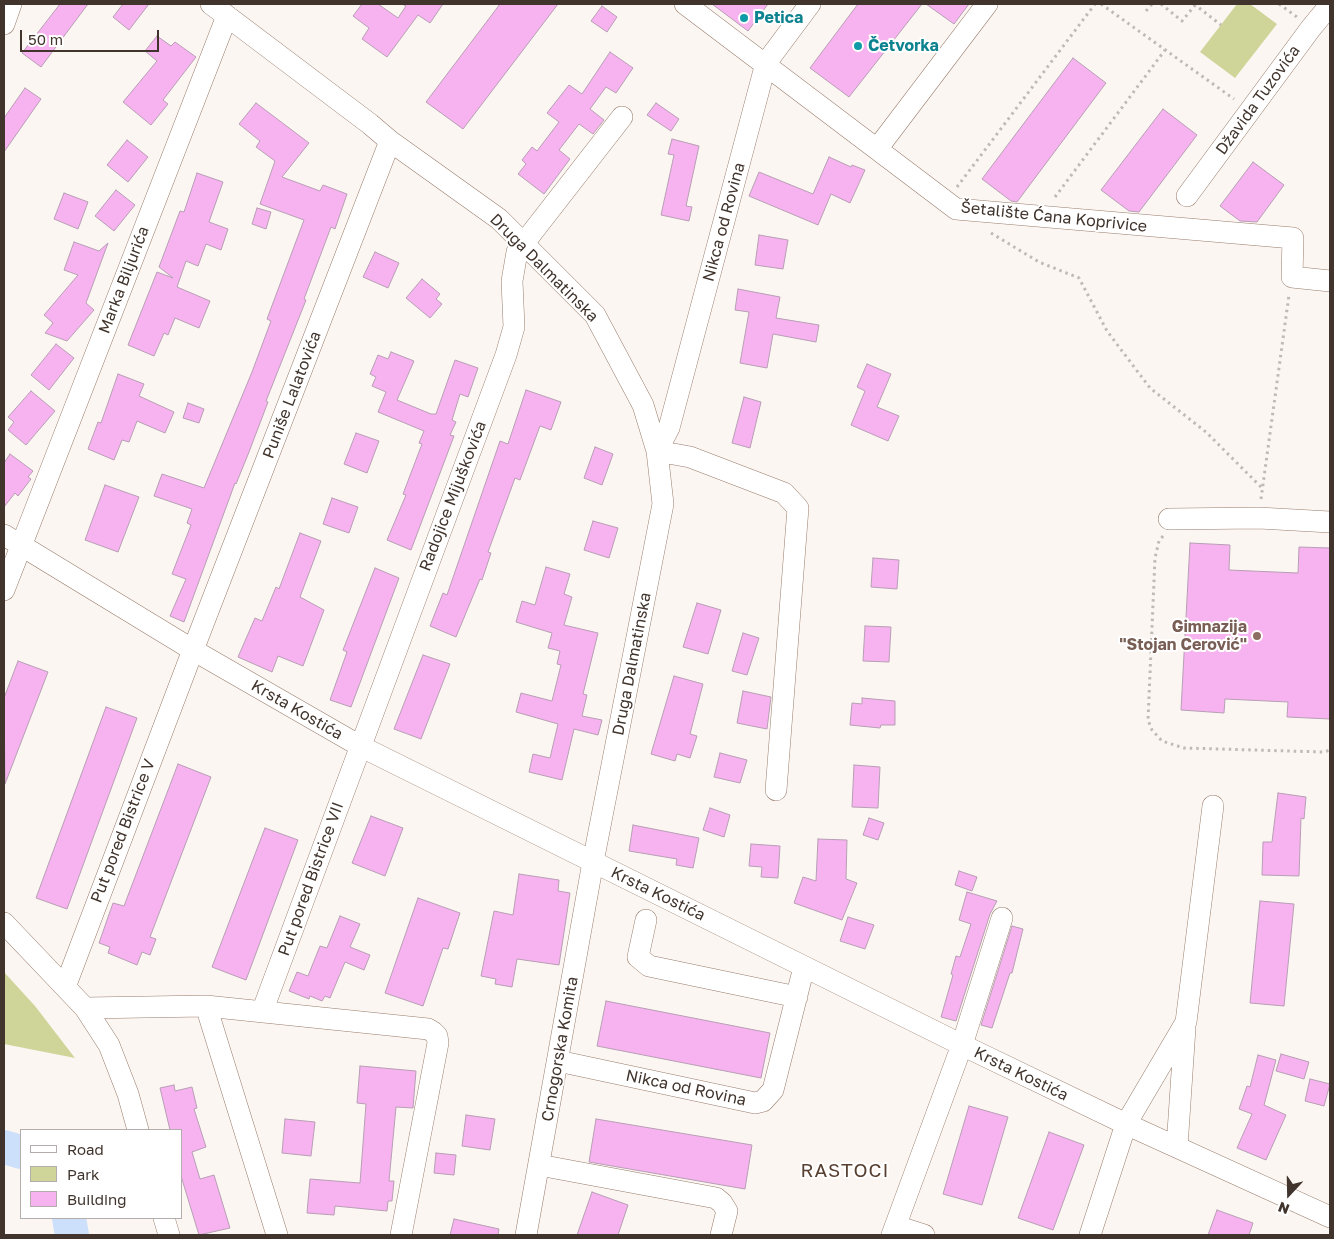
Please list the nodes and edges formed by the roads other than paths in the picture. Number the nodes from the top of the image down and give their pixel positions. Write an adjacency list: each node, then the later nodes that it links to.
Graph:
1 (12, 4): 7 (street)
2 (685, 4): 8 (street, Šetalište Ćana Koprivice)
3 (810, 4): 8 (street, Nikca od Rovina)
4 (987, 4): 11 (street)
5 (1330, 5): 12 (street, Džavida Tuzovića)
6 (220, 8): 10 (street, Druga Dalmatinska); 18 (street, Marka Biljurića)
7 (4, 24)
8 (766, 63): 11 (street, Šetalište Ćana Koprivice); 15 (street, Nikca od Rovina)
9 (622, 117): 13 (street, Radojice Mijuškovića)
10 (390, 141): 13 (street, Druga Dalmatinska); 20 (street, Puniše Lalatovića)
11 (877, 149): 14 (street, Šetalište Ćana Koprivice)
12 (1187, 196)
13 (523, 243): 15 (street, Druga Dalmatinska); 21 (street, Radojice Mijuškovića)
14 (1330, 280)
15 (658, 451): 22 (street); 24 (street, Druga Dalmatinska)
16 (1330, 522): 17 (street)
17 (1169, 525)
18 (12, 540): 19 (street, Marka Biljurića); 20 (street, Krsta Kostića)
19 (4, 590)
20 (193, 650): 21 (street, Krsta Kostića); 29 (street, Put pored Bistrice V)
21 (360, 746): 24 (street, Krsta Kostića); 33 (street, Put pored Bistrice VII)
22 (776, 790)
23 (1213, 806): 34 (street)
24 (593, 862): 28 (street, Krsta Kostića); 36 (street, Crnogorska Komita)
25 (1002, 918): 35 (street)
26 (646, 920): 30 (street)
27 (4, 923): 29 (street)
28 (804, 967): 30 (street, Nikca od Rovina); 35 (street, Krsta Kostića)
29 (65, 987): 32 (street)
30 (796, 998): 36 (street, Nikca od Rovina)
31 (206, 1006): 32 (street); 33 (street); 45 (street)
32 (85, 1008): 38 (street)
33 (262, 1012): 46 (street)
34 (1186, 1022): 37 (street); 39 (street)
35 (962, 1045): 37 (street, Krsta Kostića); 43 (street)
36 (558, 1061): 40 (street, Crnogorska Komita)
37 (1126, 1124): 39 (street, Krsta Kostića); 50 (street)
38 (138, 1129)
39 (1177, 1147): 41 (street, Krsta Kostića)
40 (539, 1165): 47 (street, Crnogorska Komita); 48 (street)
41 (1330, 1217)
42 (164, 1219): 44 (street)
43 (894, 1230): 49 (street)
44 (169, 1235)
45 (277, 1235)
46 (401, 1235)
47 (526, 1235)
48 (721, 1235)
49 (924, 1235)
50 (1090, 1235)

